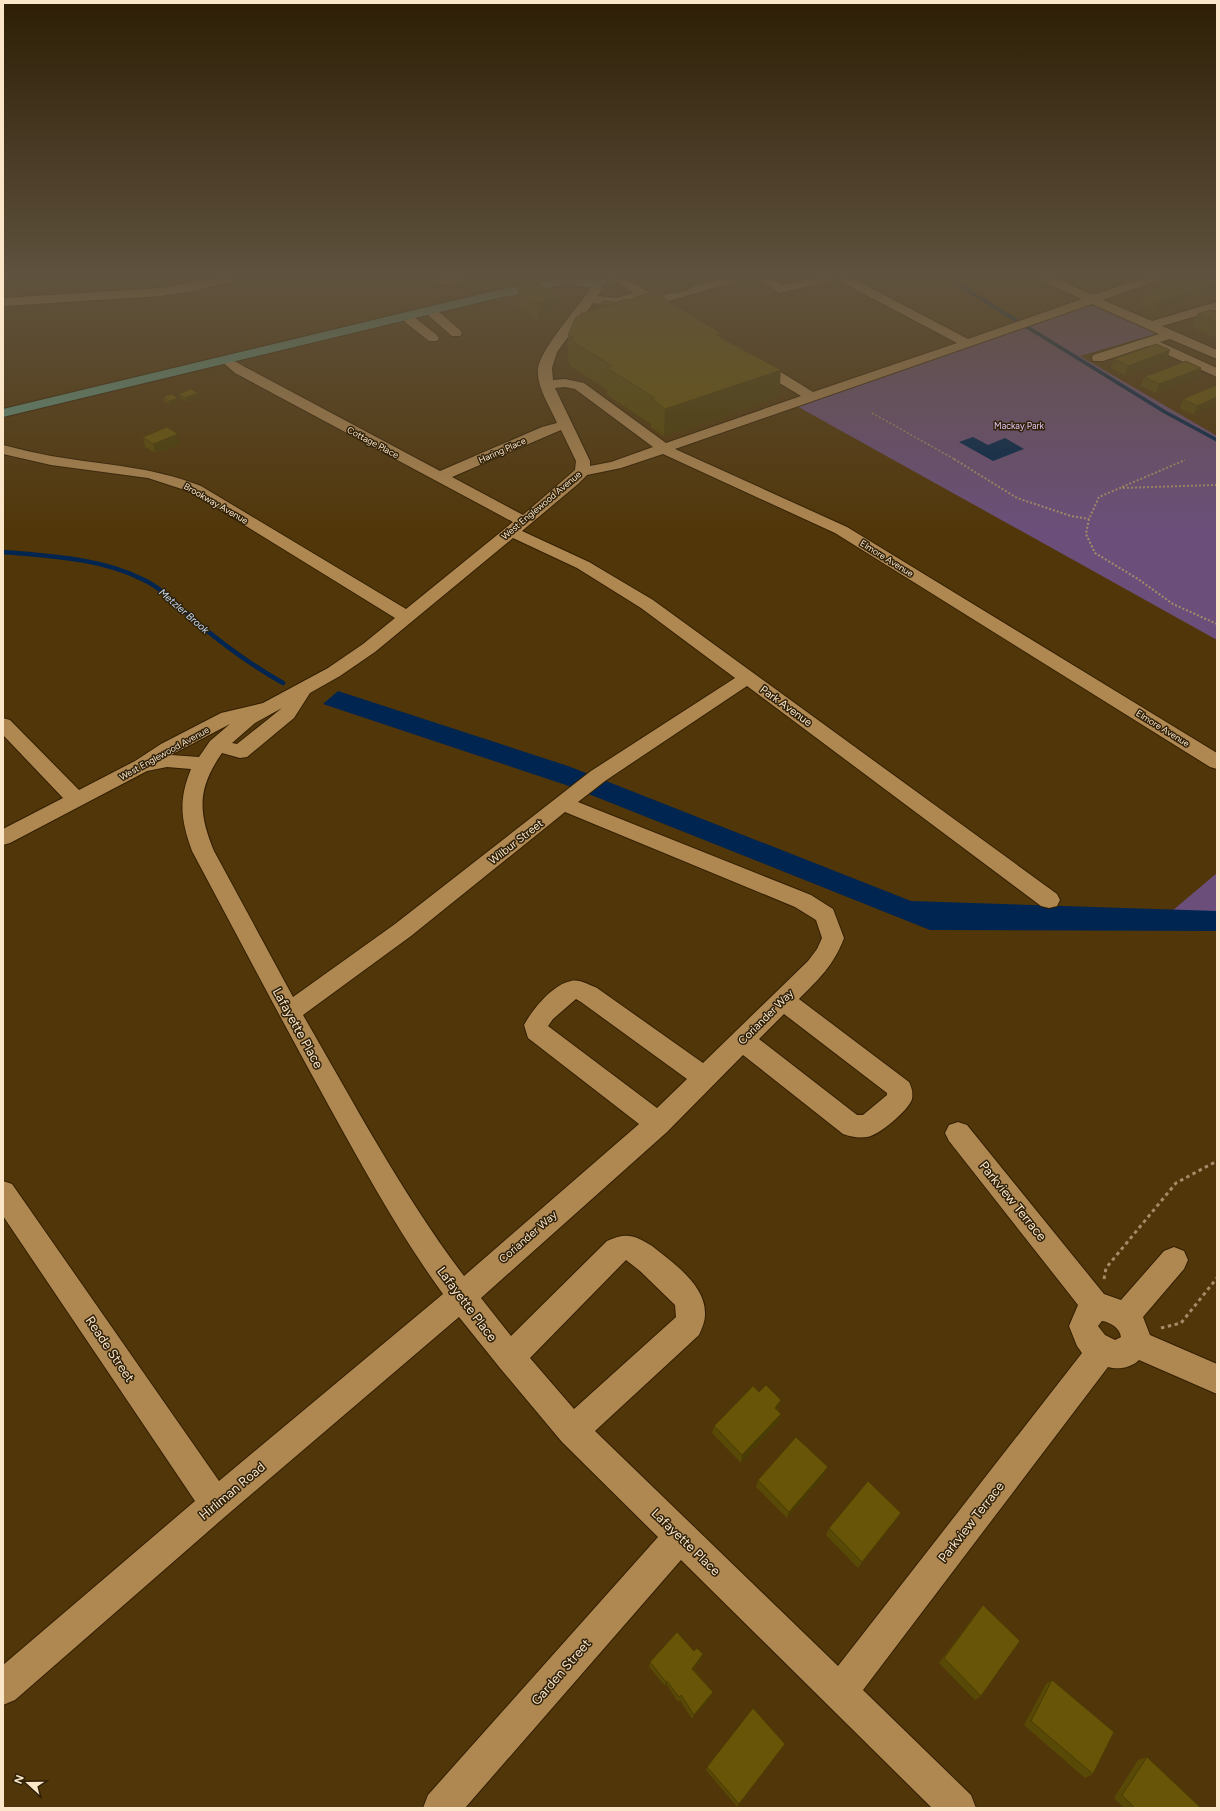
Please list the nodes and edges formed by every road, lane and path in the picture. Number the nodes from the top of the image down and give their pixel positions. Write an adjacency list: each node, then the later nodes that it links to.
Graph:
1 (228, 362): 9 (main road); 11 (main road); 17 (street, Cottage Place)
2 (547, 362): 7 (street)
3 (753, 362): 8 (street)
4 (914, 362): 8 (street, West Englewood Avenue)
5 (1192, 362): 6 (street)
6 (1217, 373)
7 (547, 384): 12 (street); 13 (street, Elmore Avenue)
8 (811, 397): 13 (street, West Englewood Avenue)
9 (3, 413)
10 (872, 413): 20 (path)
11 (3, 420)
12 (565, 425): 16 (street); 17 (street, Haring Place)
13 (663, 448): 16 (street, West Englewood Avenue); 29 (street, Elmore Avenue)
14 (3, 449): 22 (street, Brookway Avenue)
15 (1185, 460): 19 (path)
16 (582, 471): 21 (street, West Englewood Avenue)
17 (439, 477): 21 (street, Cottage Place)
18 (1217, 485): 19 (path)
19 (1120, 488): 20 (path)
20 (1089, 520): 23 (path)
21 (516, 526): 22 (street, West Englewood Avenue); 24 (street, Park Avenue)
22 (406, 617): 25 (street, West Englewood Avenue)
23 (1217, 624)
24 (747, 678): 32 (street, Wilbur Street); 34 (street, Park Avenue)
25 (304, 688): 26 (street, West Englewood Avenue); 28 (street)
26 (268, 707): 28 (street, Lafayette Place); 30 (street, West Englewood Avenue)
27 (3, 724): 31 (street)
28 (210, 755): 30 (street); 36 (street, Lafayette Place)
29 (1217, 762)
30 (142, 766): 31 (street, West Englewood Avenue)
31 (77, 800): 33 (street, West Englewood Avenue)
32 (566, 802): 35 (street, Coriander Way); 36 (street, Wilbur Street)
33 (3, 838)
34 (1049, 900)
35 (783, 1000): 37 (street, Coriander Way); 37 (street)
36 (288, 1012): 45 (street, Lafayette Place)
37 (742, 1040): 38 (street, Coriander Way)
38 (704, 1078): 39 (street, Coriander Way); 39 (street)
39 (658, 1124): 45 (street, Coriander Way)
40 (958, 1133): 46 (street, Parkview Terrace)
41 (1217, 1161): 46 (path)
42 (3, 1193): 52 (street, Reade Street)
43 (1174, 1260): 47 (street)
44 (1217, 1278): 47 (path)
45 (462, 1296): 49 (street, Lafayette Place); 52 (street, Hirliman Road)
46 (1097, 1307): 47 (street); 48 (street)
47 (1131, 1332): 48 (street); 50 (street)
48 (1102, 1351): 55 (street, Parkview Terrace)
49 (510, 1358): 51 (street, Lafayette Place); 51 (street)
50 (1217, 1379)
51 (573, 1431): 53 (street, Lafayette Place)
52 (216, 1504): 54 (street, Hirliman Road)
53 (680, 1537): 55 (street, Lafayette Place); 56 (street, Garden Street)
54 (3, 1688)
55 (839, 1692): 57 (street, Lafayette Place)
56 (441, 1808)
57 (958, 1808)

